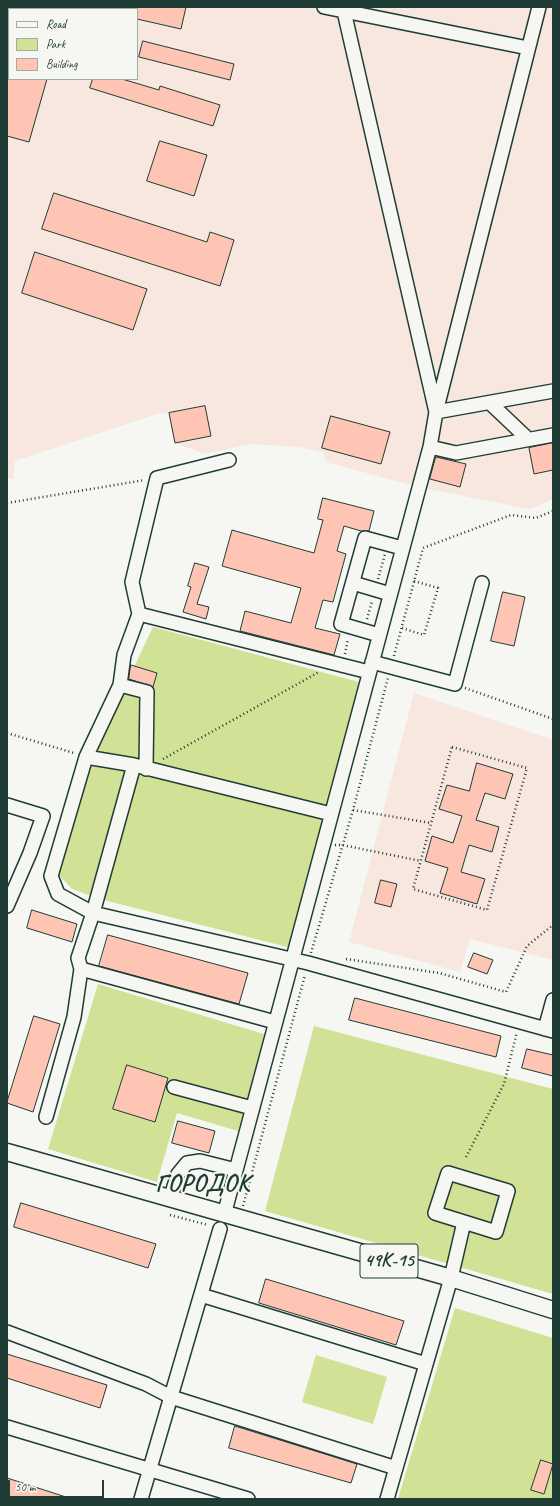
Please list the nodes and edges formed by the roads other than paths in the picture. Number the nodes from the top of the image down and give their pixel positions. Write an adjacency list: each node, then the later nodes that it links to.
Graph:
1 (324, 7): 3 (street)
2 (539, 7): 4 (street)
3 (344, 9): 4 (street); 7 (street)
4 (528, 48): 7 (street)
5 (553, 391): 6 (street)
6 (490, 403): 7 (street); 9 (street)
7 (436, 412): 10 (street)
8 (553, 435): 9 (street)
9 (528, 439): 10 (street)
10 (430, 447): 12 (street)
11 (230, 460): 16 (street)
12 (402, 548): 13 (street); 15 (street)
13 (352, 583): 15 (street); 17 (street)
14 (482, 583): 18 (street)
15 (390, 594): 17 (street)
16 (139, 614): 18 (street); 19 (street)
17 (379, 635): 18 (street)
18 (370, 667): 23 (street)
19 (120, 685): 20 (street); 21 (street)
20 (86, 757): 21 (street); 25 (street)
21 (140, 767): 23 (street); 25 (street)
22 (7, 805): 24 (street)
23 (331, 814): 26 (street)
24 (7, 906)
25 (93, 913): 26 (street); 27 (street)
26 (292, 960): 29 (street); 30 (street)
27 (81, 969): 29 (street); 33 (street)
28 (553, 1000): 30 (street)
29 (275, 1022): 32 (street)
30 (549, 1030)
31 (174, 1087): 32 (street)
32 (252, 1108): 35 (street)
33 (46, 1117)
34 (7, 1152): 36 (main road, 49К-15)
35 (236, 1170): 36 (street); 37 (street)
36 (169, 1207): 37 (main road, 49К-15)
37 (222, 1222): 39 (main road, 49К-15); 40 (street)
38 (464, 1222): 38 (street); 39 (street)
39 (450, 1278): 41 (main road, 49К-15); 43 (street)
40 (200, 1295): 43 (street); 44 (street)
41 (553, 1310)
42 (7, 1332): 44 (street)
43 (426, 1364): 47 (street)
44 (171, 1397): 46 (street); 47 (street)
45 (7, 1427): 46 (street)
46 (150, 1468): 48 (street); 49 (street)
47 (396, 1468): 50 (street)
48 (141, 1499)
49 (248, 1499)
50 (387, 1499)

